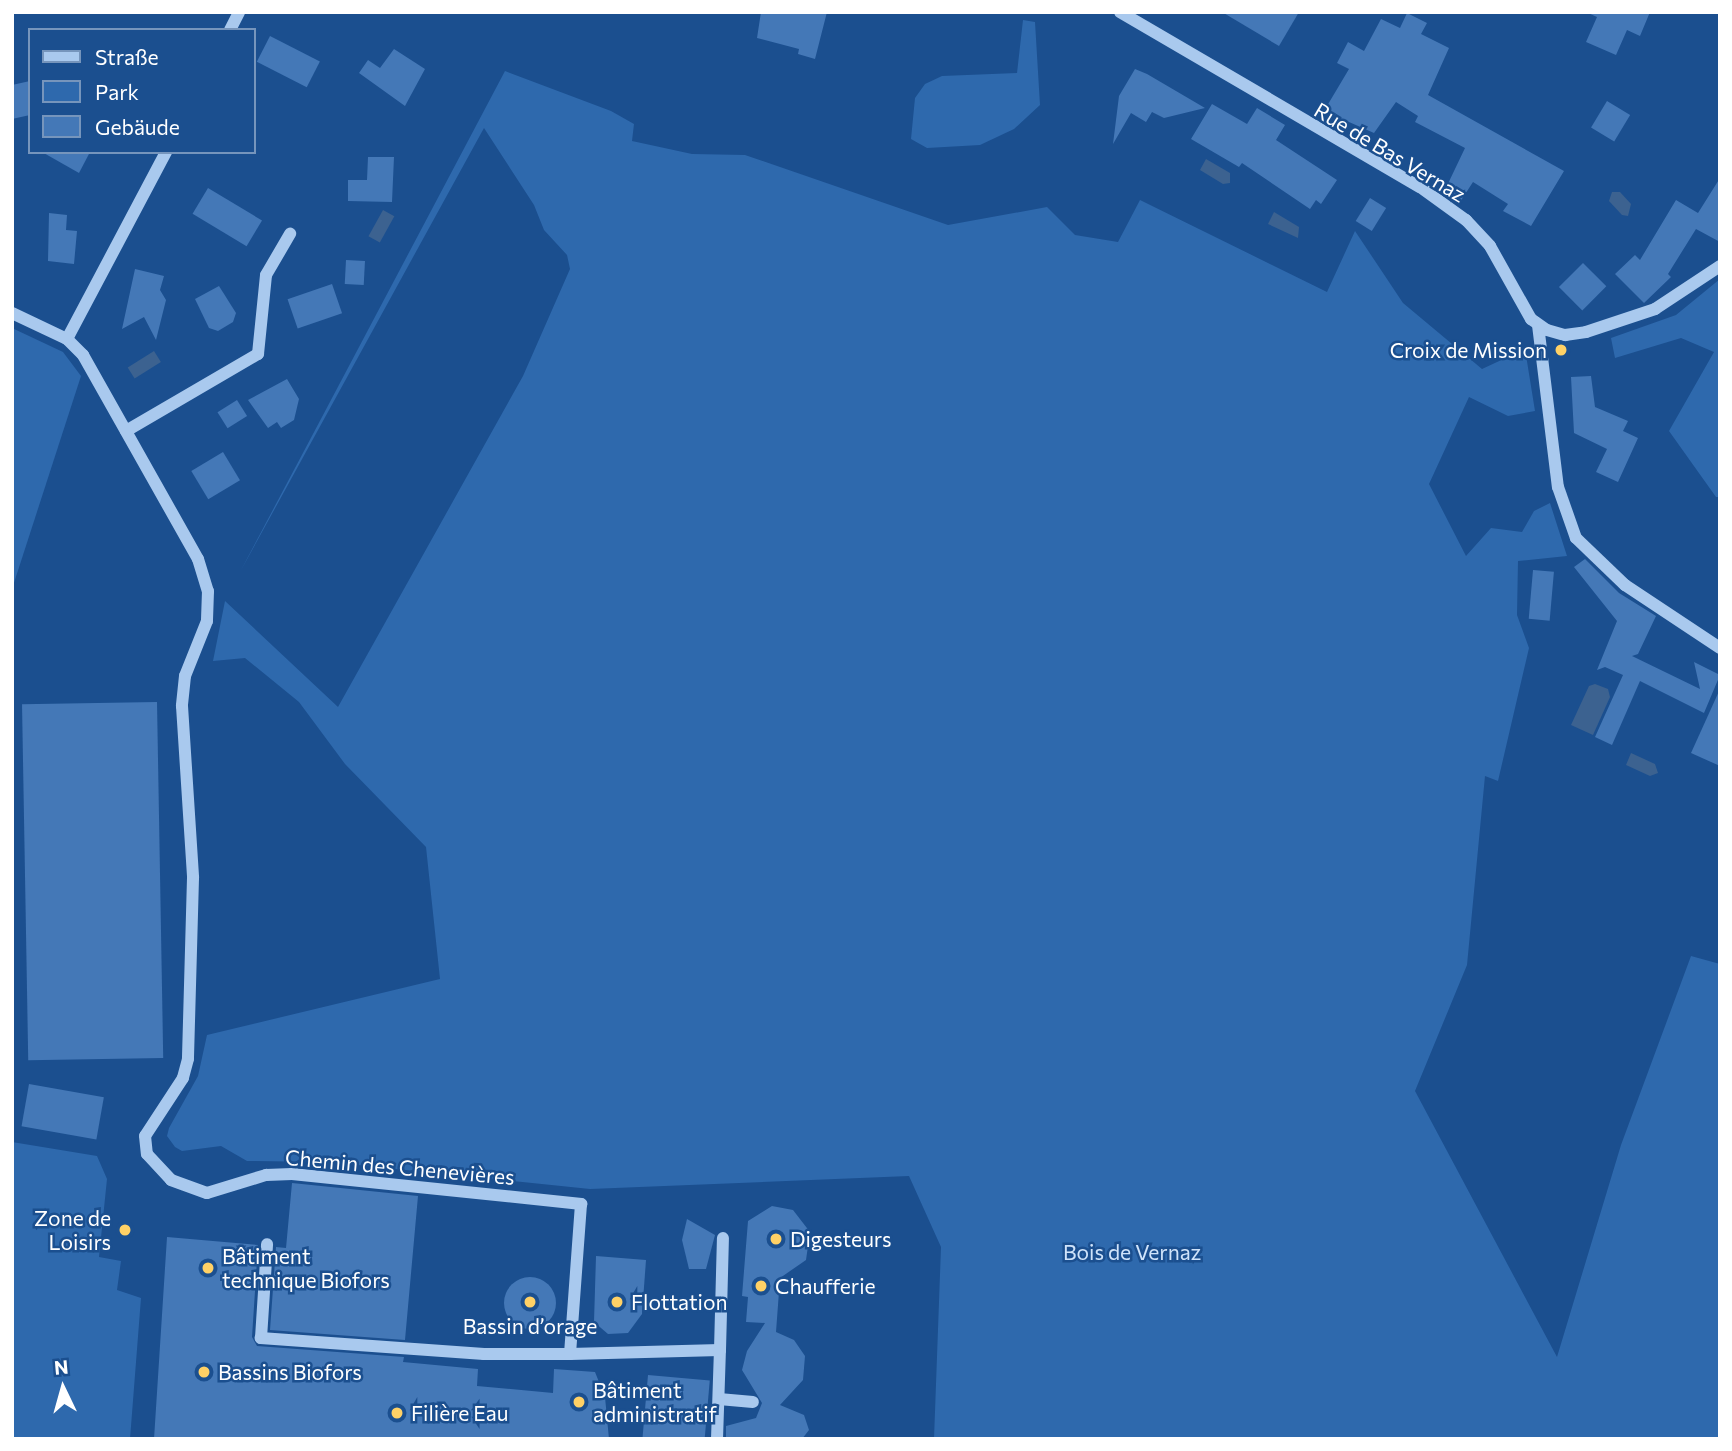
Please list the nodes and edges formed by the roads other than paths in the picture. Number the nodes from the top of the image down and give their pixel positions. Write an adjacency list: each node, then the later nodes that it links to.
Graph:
1 (239, 12): 3 (street)
2 (1120, 12): 8 (street, Rue de Bas Vernaz)
3 (231, 28)
4 (165, 154): 9 (street)
5 (290, 234): 10 (street)
6 (1720, 266): 8 (street)
7 (12, 313): 9 (street)
8 (1538, 325): 11 (street)
9 (67, 339): 10 (street)
10 (126, 431): 15 (street, Chemin des Chenevières)
11 (1720, 648)
12 (723, 1238): 14 (street)
13 (267, 1244): 15 (street)
14 (720, 1350): 15 (street); 16 (street)
15 (570, 1354)
16 (719, 1399): 17 (street); 18 (street)
17 (753, 1402)
18 (716, 1439)

